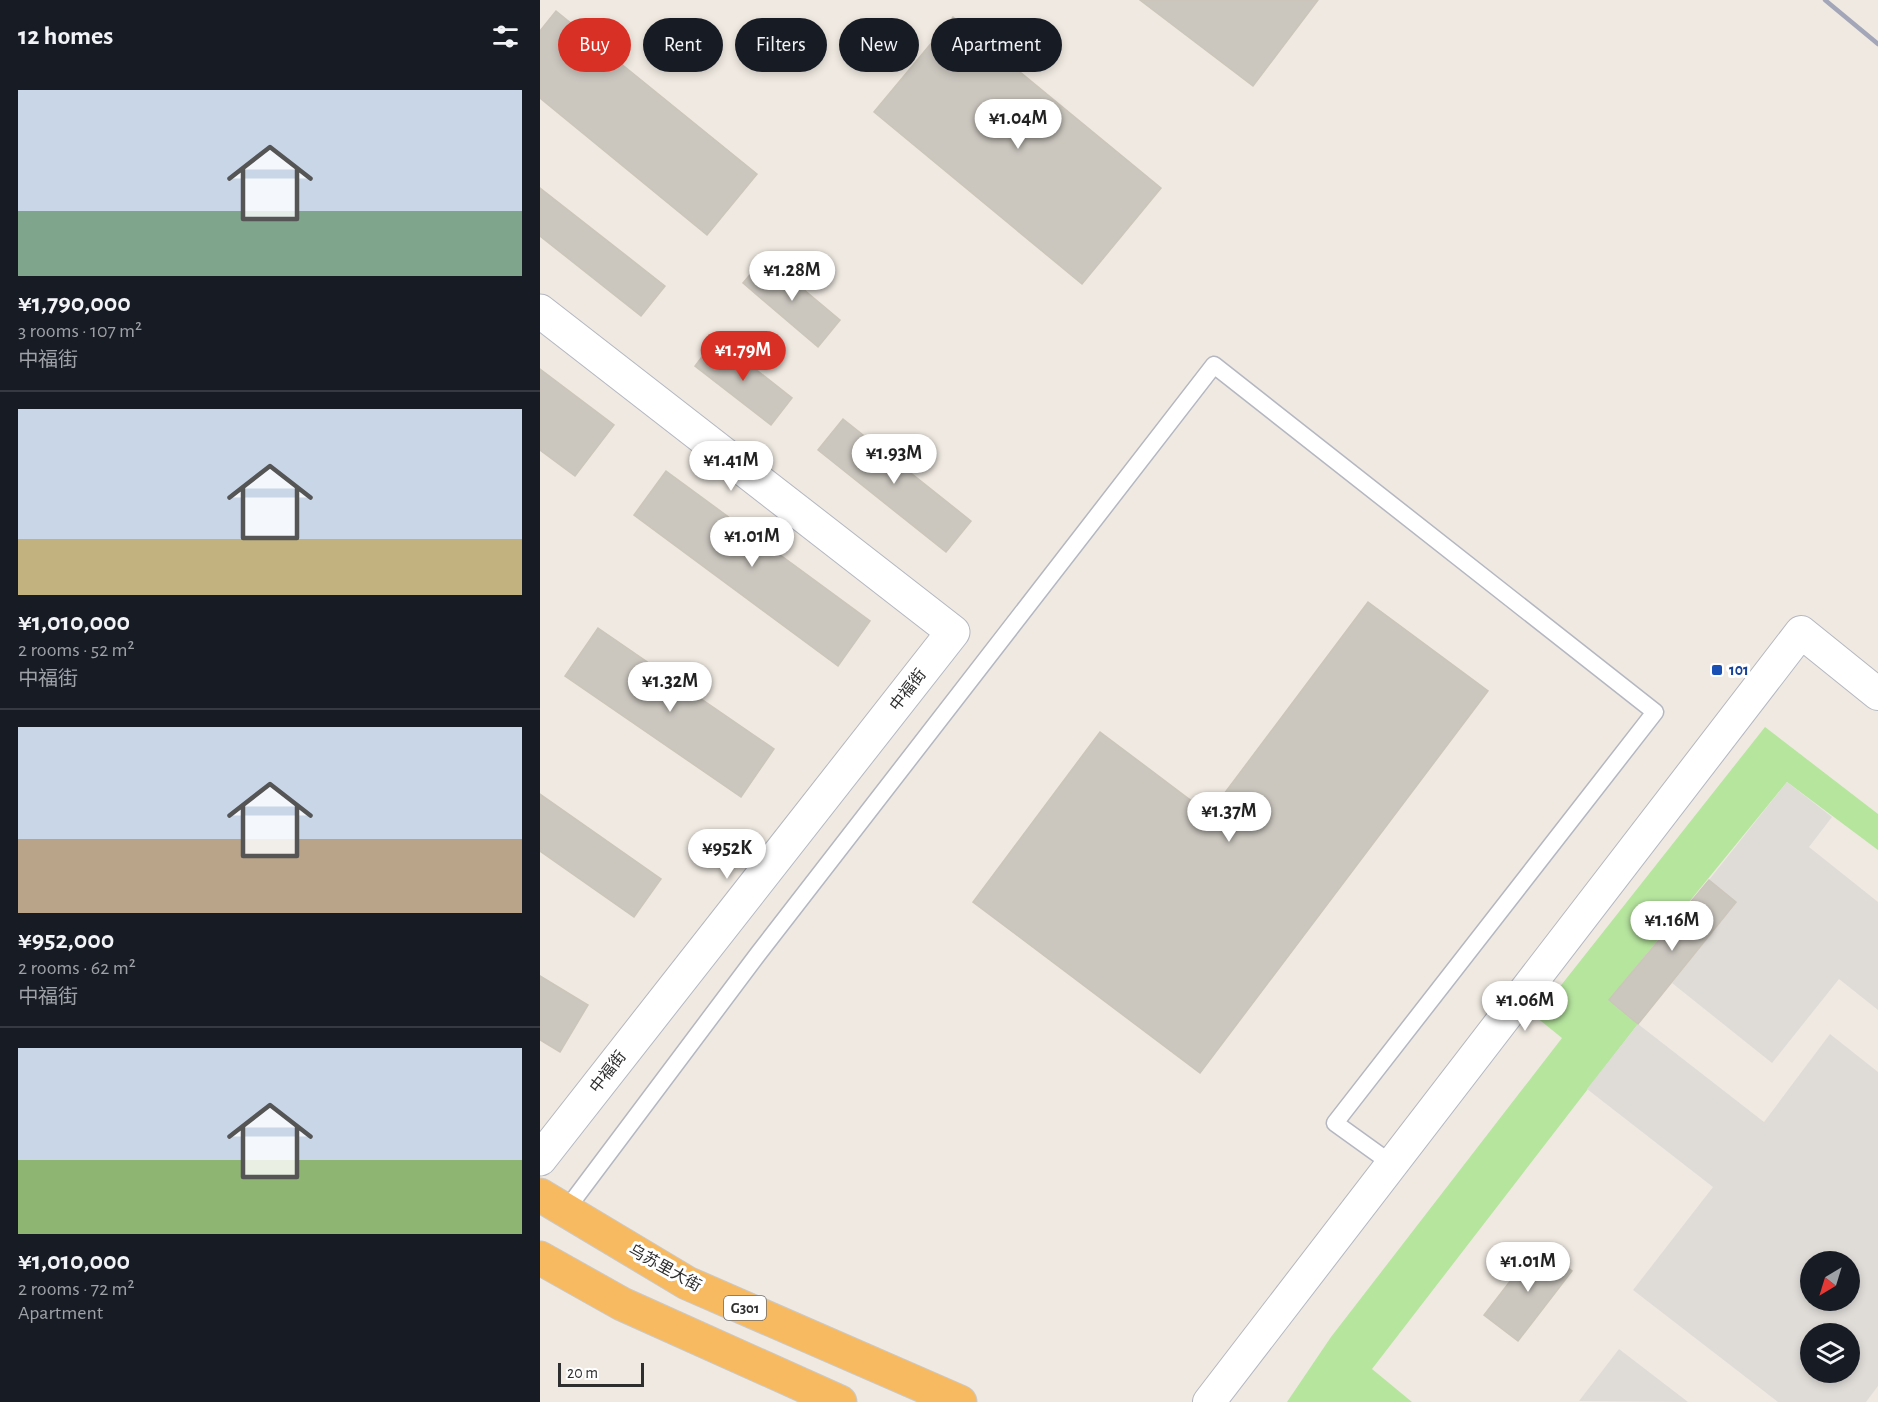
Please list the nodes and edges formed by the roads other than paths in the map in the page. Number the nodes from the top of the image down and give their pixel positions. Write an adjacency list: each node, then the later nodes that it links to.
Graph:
1 (540, 311): 3 (street, 中福街)
2 (1878, 694): 4 (street)
3 (540, 1159)
4 (1392, 1164): 5 (lane); 9 (street)
5 (553, 1202): 8 (highway, 乌苏里大街 / G301)
6 (540, 1258): 7 (highway)
7 (840, 1402)
8 (960, 1402)
9 (1209, 1402)

